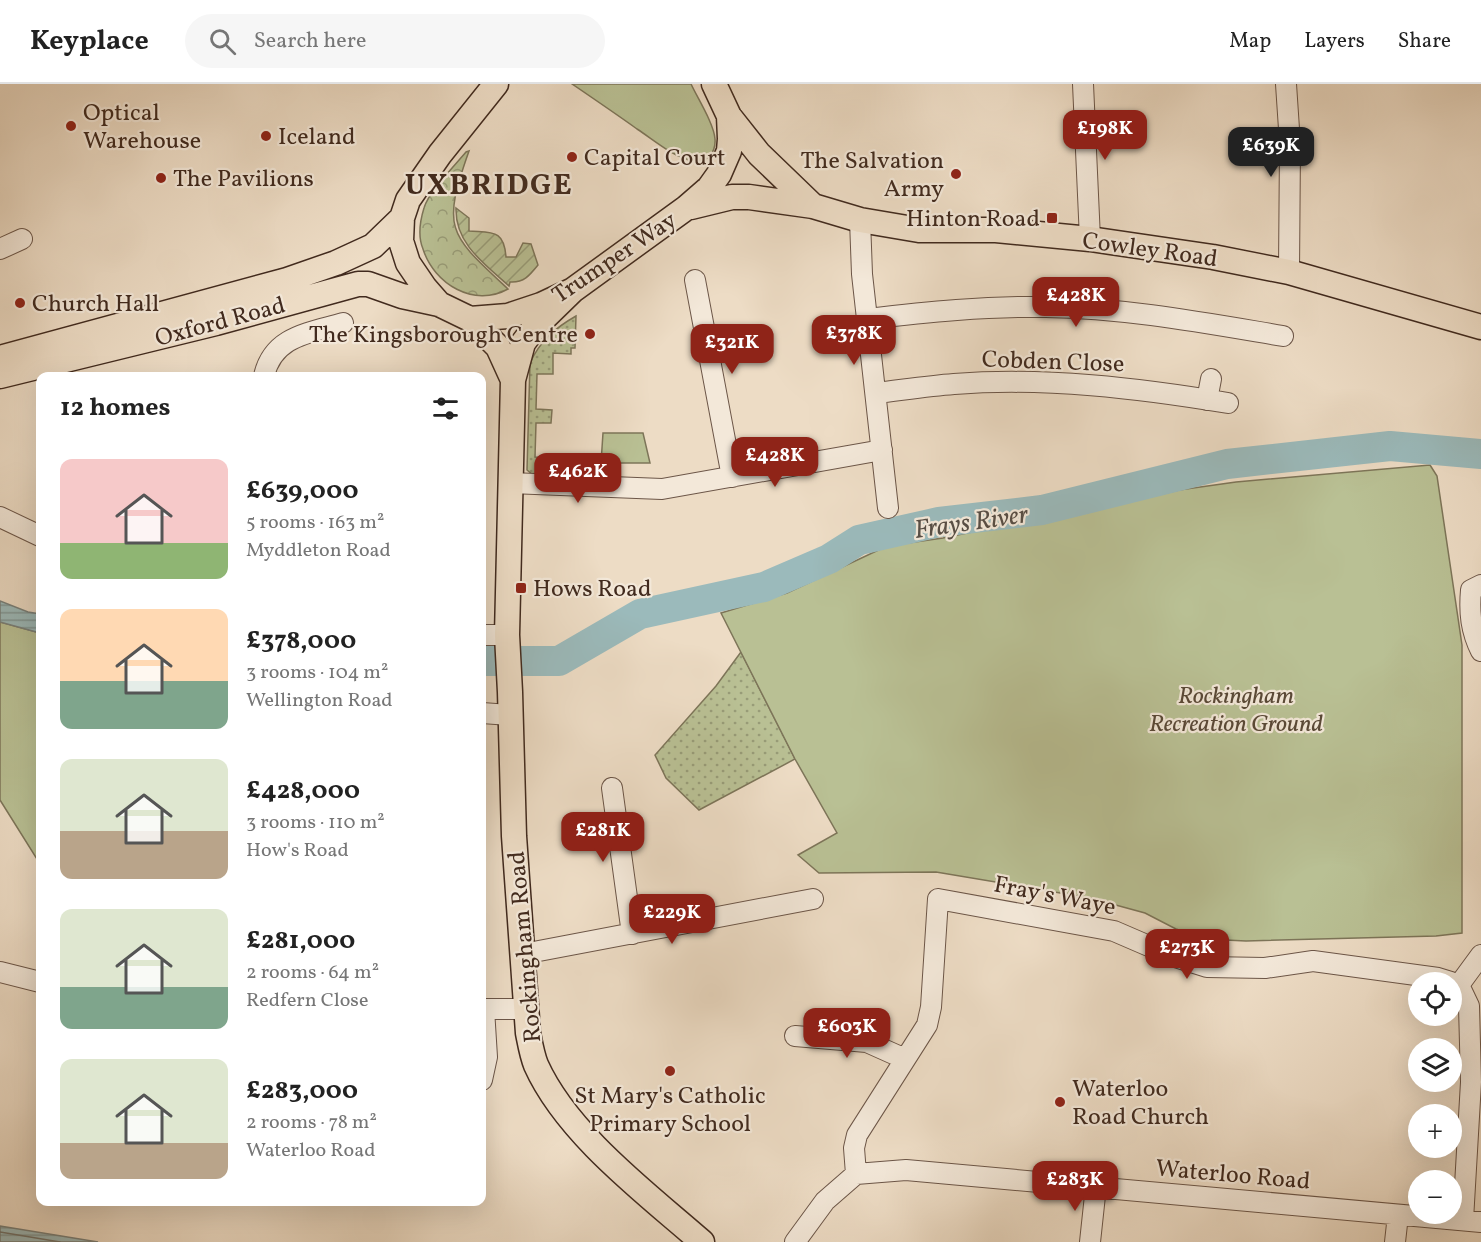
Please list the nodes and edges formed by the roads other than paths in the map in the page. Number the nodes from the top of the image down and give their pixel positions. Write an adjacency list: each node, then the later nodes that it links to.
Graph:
1 (496, 84): 8 (main road)
2 (714, 84): 5 (main road, Cowley Road)
3 (1083, 84): 11 (street)
4 (1286, 84): 13 (street)
5 (729, 116): 6 (main road, Cowley Road); 7 (main road, Trumper Way)
6 (813, 206): 7 (main road, Cowley Road); 9 (main road, Cowley Road)
7 (686, 208): 15 (main road, Trumper Way)
8 (402, 218): 16 (main road); 22 (main road, Oxford Road)
9 (860, 220): 11 (main road, Cowley Road); 18 (street)
10 (22, 239): 12 (street)
11 (1090, 239): 13 (main road, Cowley Road)
12 (0, 249)
13 (1289, 272): 20 (main road, Cowley Road)
14 (695, 280): 31 (street)
15 (573, 290): 17 (main road, Trumper Way); 26 (main road)
16 (439, 304): 17 (main road, Trumper Way); 24 (main road, Oxford Road)
17 (470, 319): 26 (main road)
18 (868, 319): 21 (street); 27 (street)
19 (343, 323): 23 (street)
20 (1481, 327)
21 (1283, 336)
22 (0, 358)
23 (265, 372)
24 (0, 376)
25 (1211, 379): 28 (street)
26 (513, 380): 32 (main road, Rockingham Road)
27 (876, 393): 28 (street, Cobden Close); 30 (street)
28 (1207, 400): 29 (street, Cobden Close)
29 (1228, 403)
30 (882, 450): 31 (street); 33 (street)
31 (732, 477): 32 (street)
32 (510, 483): 38 (main road, Rockingham Road)
33 (888, 508)
34 (0, 517): 35 (street)
35 (36, 534)
36 (1480, 585): 39 (street)
37 (486, 636): 38 (street)
38 (507, 640): 40 (main road, Rockingham Road)
39 (1481, 651)
40 (510, 704): 41 (street); 45 (main road, Rockingham Road)
41 (486, 712)
42 (612, 788): 44 (street)
43 (813, 899): 44 (street)
44 (632, 934): 45 (street)
45 (523, 954): 53 (main road, Rockingham Road)
46 (1481, 955): 49 (street)
47 (0, 972): 50 (street)
48 (1408, 974): 56 (street, Fray's Waye)
49 (1462, 975)
50 (36, 981)
51 (1462, 995): 58 (street)
52 (486, 1009): 53 (street)
53 (525, 1009): 63 (main road, Rockingham Road)
54 (795, 1036): 56 (street)
55 (486, 1045): 57 (street)
56 (904, 1059): 59 (street, Fray's Waye)
57 (486, 1062)
58 (1474, 1141): 62 (street)
59 (856, 1174): 60 (street, Waterloo Road); 64 (street)
60 (1096, 1186): 61 (street, Waterloo Road); 65 (street)
61 (1398, 1215): 62 (street, Waterloo Road); 66 (street)
62 (1472, 1221)
63 (702, 1242)
64 (795, 1242)
65 (1090, 1242)
66 (1395, 1242)

